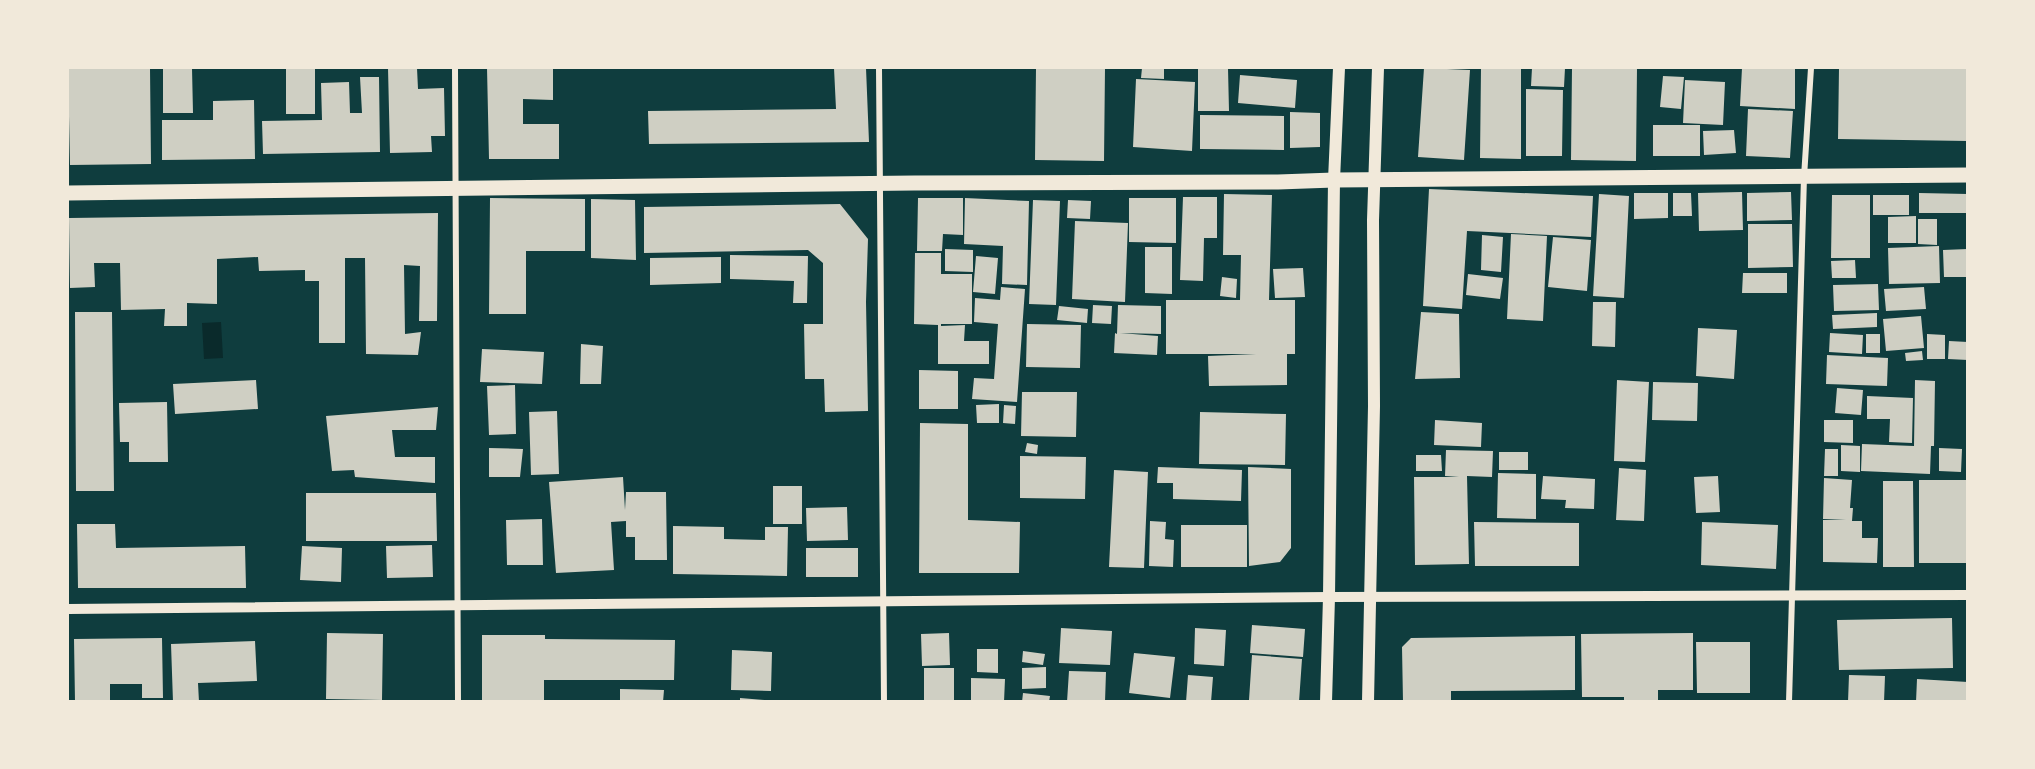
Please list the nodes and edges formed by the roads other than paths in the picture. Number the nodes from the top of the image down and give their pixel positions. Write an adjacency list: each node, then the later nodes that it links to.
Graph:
1 (455, 68): 11 (street)
2 (879, 68): 10 (street)
3 (1339, 68): 8 (main road)
4 (1378, 68): 9 (main road)
5 (1811, 68): 7 (street)
6 (1968, 175): 7 (main road)
7 (1804, 177): 9 (main road); 14 (street)
8 (1334, 180): 9 (main road); 10 (main road); 15 (main road)
9 (1374, 180): 16 (main road)
10 (880, 183): 11 (main road); 17 (street)
11 (456, 189): 12 (main road); 18 (street)
12 (68, 193)
13 (1968, 595): 14 (street)
14 (1793, 596): 16 (street); 24 (street)
15 (1329, 597): 16 (street); 17 (street); 22 (main road)
16 (1370, 597): 23 (main road)
17 (882, 602): 18 (street); 21 (street)
18 (458, 605): 19 (street); 20 (street)
19 (68, 609)
20 (458, 702)
21 (884, 702)
22 (1326, 702)
23 (1368, 702)
24 (1789, 702)

